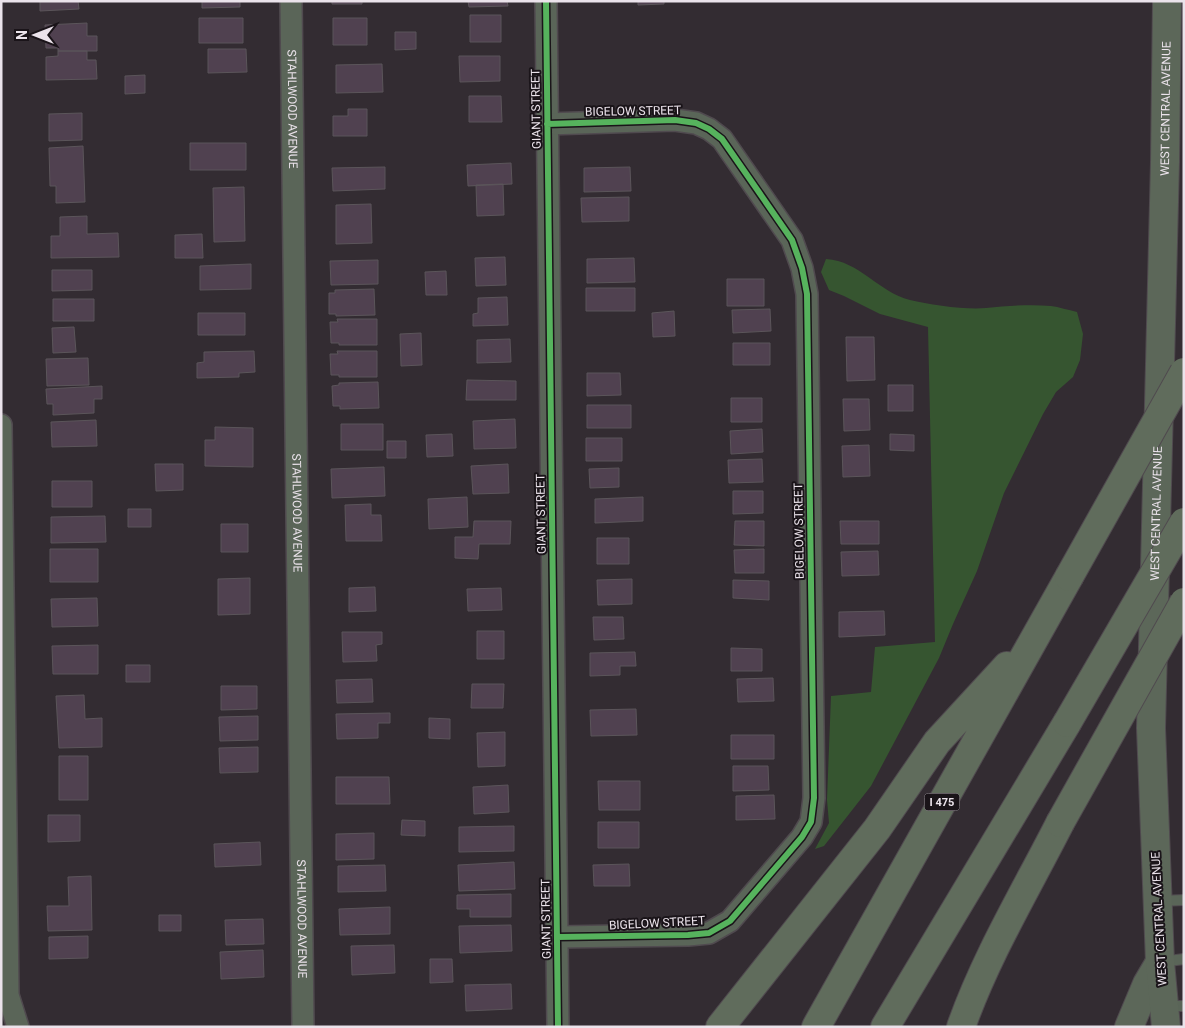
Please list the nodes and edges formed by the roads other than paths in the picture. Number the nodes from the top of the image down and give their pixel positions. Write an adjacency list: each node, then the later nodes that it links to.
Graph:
1 (291, 1): 15 (street, STAHLWOOD AVENUE)
2 (546, 1): 4 (street, GIANT STREET)
3 (1167, 1): 10 (main road, WEST CENTRAL AVENUE)
4 (547, 124): 11 (street, GIANT STREET); 11 (street, BIGELOW STREET)
5 (1184, 372): 9 (highway, I 475, bridge)
6 (1, 425): 14 (street)
7 (1184, 522): 19 (highway, bridge)
8 (1184, 602): 20 (highway, bridge)
9 (1038, 632): 17 (highway); 18 (highway, I 475)
10 (1171, 901): 12 (main road, WEST CENTRAL AVENUE)
11 (557, 937): 16 (street, GIANT STREET)
12 (1172, 961): 13 (main road, WEST CENTRAL AVENUE); 21 (main road)
13 (1171, 1013)
14 (18, 1027)
15 (302, 1027)
16 (558, 1027)
17 (720, 1027)
18 (816, 1027)
19 (885, 1027)
20 (961, 1027)
21 (1130, 1027)

